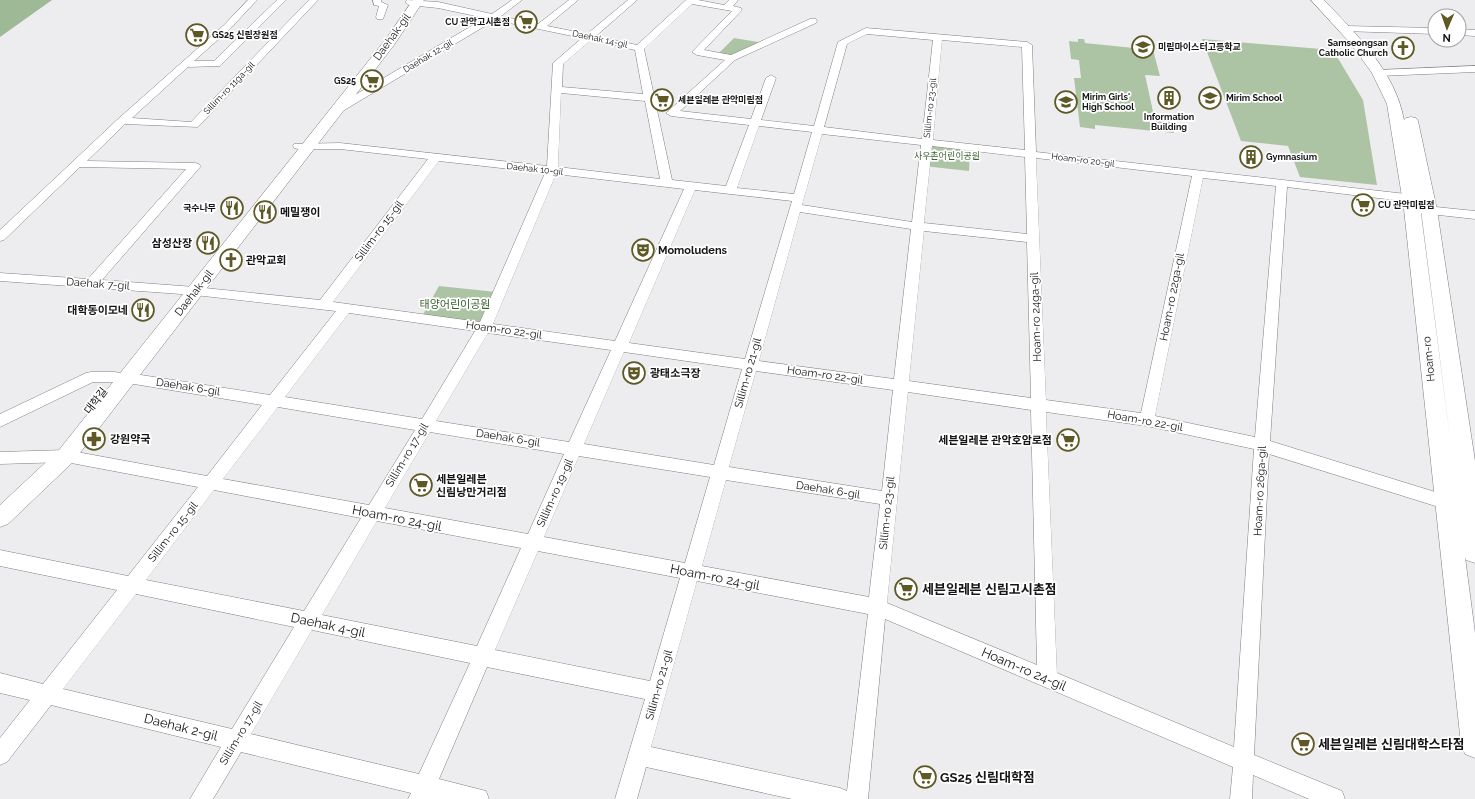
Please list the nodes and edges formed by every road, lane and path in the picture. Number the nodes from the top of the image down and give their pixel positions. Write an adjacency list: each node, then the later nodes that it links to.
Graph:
1 (253, 0): 26 (street)
2 (282, 0): 26 (street)
3 (314, 0): 35 (street, Sillim-ro 11ga-gil)
4 (377, 0): 16 (street)
5 (447, 0): 14 (street)
6 (518, 0): 17 (street, Daehak 12-gil)
7 (574, 0): 19 (street)
8 (633, 0): 22 (street, Sillim-ro 17-gil)
9 (734, 0): 15 (street)
10 (1317, 0): 20 (main road, Hoam-ro)
11 (1323, 0): 20 (main road)
12 (414, 1): 14 (street, Daehak 14-gil); 32 (street, Daehak-gil); 39 (street)
13 (691, 1): 15 (street, Daehak 14-gil); 24 (street, Daehak 14-gil)
14 (438, 6): 17 (street, Daehak 14-gil)
15 (726, 8): 25 (street)
16 (380, 17)
17 (493, 17): 19 (street, Daehak 14-gil); 32 (street, Daehak 12-gil)
18 (813, 21): 25 (street)
19 (539, 27): 22 (street, Daehak 14-gil)
20 (1349, 29): 21 (street); 28 (main road, Hoam-ro)
21 (1427, 31)
22 (589, 37): 24 (street, Daehak 14-gil); 30 (street, Sillim-ro 17-gil)
23 (938, 37): 37 (street, Sillim-ro 21-gil); 38 (street, Sillim-ro 23-gil); 40 (street, Hoam-ro 24ga-gil)
24 (639, 48): 31 (street)
25 (732, 58): 34 (street)
26 (186, 64): 35 (street)
27 (1475, 69): 28 (street)
28 (1383, 73): 50 (main road, Hoam-ro)
29 (771, 78): 36 (street)
30 (556, 90): 31 (street); 43 (street, Sillim-ro 17-gil)
31 (650, 98): 33 (street)
32 (337, 110): 39 (street, Daehak-gil)
33 (653, 111): 34 (street, Hoam-ro 20-gil); 46 (street)
34 (671, 113): 36 (street, Hoam-ro 20-gil)
35 (122, 121): 42 (street)
36 (756, 123): 37 (street, Hoam-ro 20-gil); 48 (street)
37 (818, 130): 38 (street, Hoam-ro 20-gil); 49 (street, Sillim-ro 21-gil)
38 (926, 142): 40 (street, Hoam-ro 20-gil); 52 (street, Sillim-ro 23-gil)
39 (303, 146): 41 (street, Daehak 10-gil); 57 (street, Daehak-gil)
40 (1031, 154): 44 (street, Hoam-ro 20-gil); 54 (street, Hoam-ro 24ga-gil)
41 (436, 157): 43 (street, Daehak 10-gil); 58 (street, Sillim-ro 15-gil)
42 (78, 164): 53 (street); 56 (street)
43 (552, 170): 46 (street, Daehak 10-gil); 60 (street, Sillim-ro 17-gil)
44 (1198, 173): 45 (street, Hoam-ro 20-gil); 67 (street, Hoam-ro 22ga-gil)
45 (1282, 183): 50 (street, Hoam-ro 20-gil); 70 (street, Hoam-ro 26ga-gil)
46 (667, 184): 47 (street, Daehak 10-gil)
47 (691, 186): 48 (street, Daehak 10-gil); 61 (street, Sillim-ro 19-gil)
48 (730, 191): 49 (street, Daehak 10-gil)
49 (797, 203): 52 (street); 62 (street, Sillim-ro 21-gil)
50 (1417, 206): 51 (street, Hoam-ro 20-gil); 77 (main road, Hoam-ro); 82 (main road)
51 (1475, 215)
52 (916, 226): 54 (street); 64 (street, Sillim-ro 23-gil)
53 (0, 237)
54 (1033, 239): 66 (street, Hoam-ro 24ga-gil)
55 (0, 278): 56 (street, Daehak 7-gil)
56 (91, 284): 57 (street, Daehak 7-gil)
57 (190, 291): 58 (street, Hoam-ro 22-gil); 63 (street, 대학길)
58 (323, 305): 59 (street, Hoam-ro 22-gil)
59 (346, 308): 60 (street, Hoam-ro 22-gil); 65 (street, Sillim-ro 15-gil)
60 (484, 328): 61 (street, Hoam-ro 22-gil); 69 (street, Sillim-ro 17-gil)
61 (620, 347): 62 (street, Hoam-ro 22-gil); 71 (street, Sillim-ro 19-gil)
62 (750, 365): 64 (street, Hoam-ro 22-gil); 74 (street, Sillim-ro 21-gil)
63 (121, 377): 65 (street, Daehak 6-gil); 68 (street, Daehak 6-gil); 72 (street, 대학길)
64 (901, 386): 66 (street, Hoam-ro 22-gil); 76 (street, Sillim-ro 23-gil)
65 (274, 401): 69 (street, Daehak 6-gil); 75 (street, Sillim-ro 15-gil)
66 (1038, 405): 67 (street, Hoam-ro 22-gil); 89 (street, Hoam-ro 24ga-gil)
67 (1147, 420): 70 (street, Hoam-ro 22-gil)
68 (0, 421)
69 (425, 425): 71 (street, Daehak 6-gil); 79 (street, Sillim-ro 17-gil)
70 (1262, 445): 77 (street, Hoam-ro 22-gil); 97 (street, Hoam-ro 26ga-gil)
71 (574, 449): 74 (street, Daehak 6-gil); 81 (street, Sillim-ro 19-gil)
72 (59, 456): 73 (street, Hoam-ro 24-gil); 75 (street, Hoam-ro 24-gil); 78 (street, 대학길); 80 (street)
73 (0, 458)
74 (720, 472): 76 (street, Daehak 6-gil); 84 (street, Sillim-ro 21-gil)
75 (210, 483): 79 (street, Hoam-ro 24-gil); 85 (street, Sillim-ro 15-gil)
76 (888, 499): 86 (street, Sillim-ro 23-gil)
77 (1445, 502): 94 (main road, Hoam-ro)
78 (0, 504)
79 (372, 513): 81 (street, Hoam-ro 24-gil); 87 (street, Sillim-ro 17-gil)
80 (0, 518)
81 (533, 543): 84 (street, Hoam-ro 24-gil); 88 (street, Sillim-ro 19-gil)
82 (1475, 552)
83 (0, 558): 85 (street, Daehak 4-gil)
84 (691, 572): 86 (street, Hoam-ro 24-gil); 91 (street, Sillim-ro 21-gil)
85 (132, 585): 87 (street, Daehak 4-gil); 92 (street, Sillim-ro 15-gil)
86 (877, 607): 89 (street, Hoam-ro 24-gil); 103 (street, Sillim-ro 23-gil)
87 (308, 621): 88 (street, Daehak 4-gil); 93 (street, Sillim-ro 17-gil)
88 (482, 656): 91 (street, Daehak 4-gil); 98 (street, Sillim-ro 19-gil)
89 (1046, 678): 97 (street, Hoam-ro 24-gil)
90 (0, 683): 92 (street, Daehak 2-gil)
91 (657, 692): 95 (street, Sillim-ro 21-gil)
92 (47, 695): 93 (street, Daehak 2-gil); 96 (street, Sillim-ro 15-gil)
93 (236, 740): 98 (street, Daehak 2-gil); 99 (street, Sillim-ro 17-gil)
94 (1475, 744)
95 (639, 755): 101 (street, Sillim-ro 21-gil); 102 (street)
96 (0, 756)
97 (1244, 761): 104 (street, Hoam-ro 26ga-gil); 105 (street, Hoam-ro 24-gil)
98 (422, 792): 100 (street, Daehak 2-gil)
99 (201, 799)
100 (478, 799)
101 (626, 799)
102 (840, 799)
103 (857, 799)
104 (1241, 799)
105 (1334, 799)

